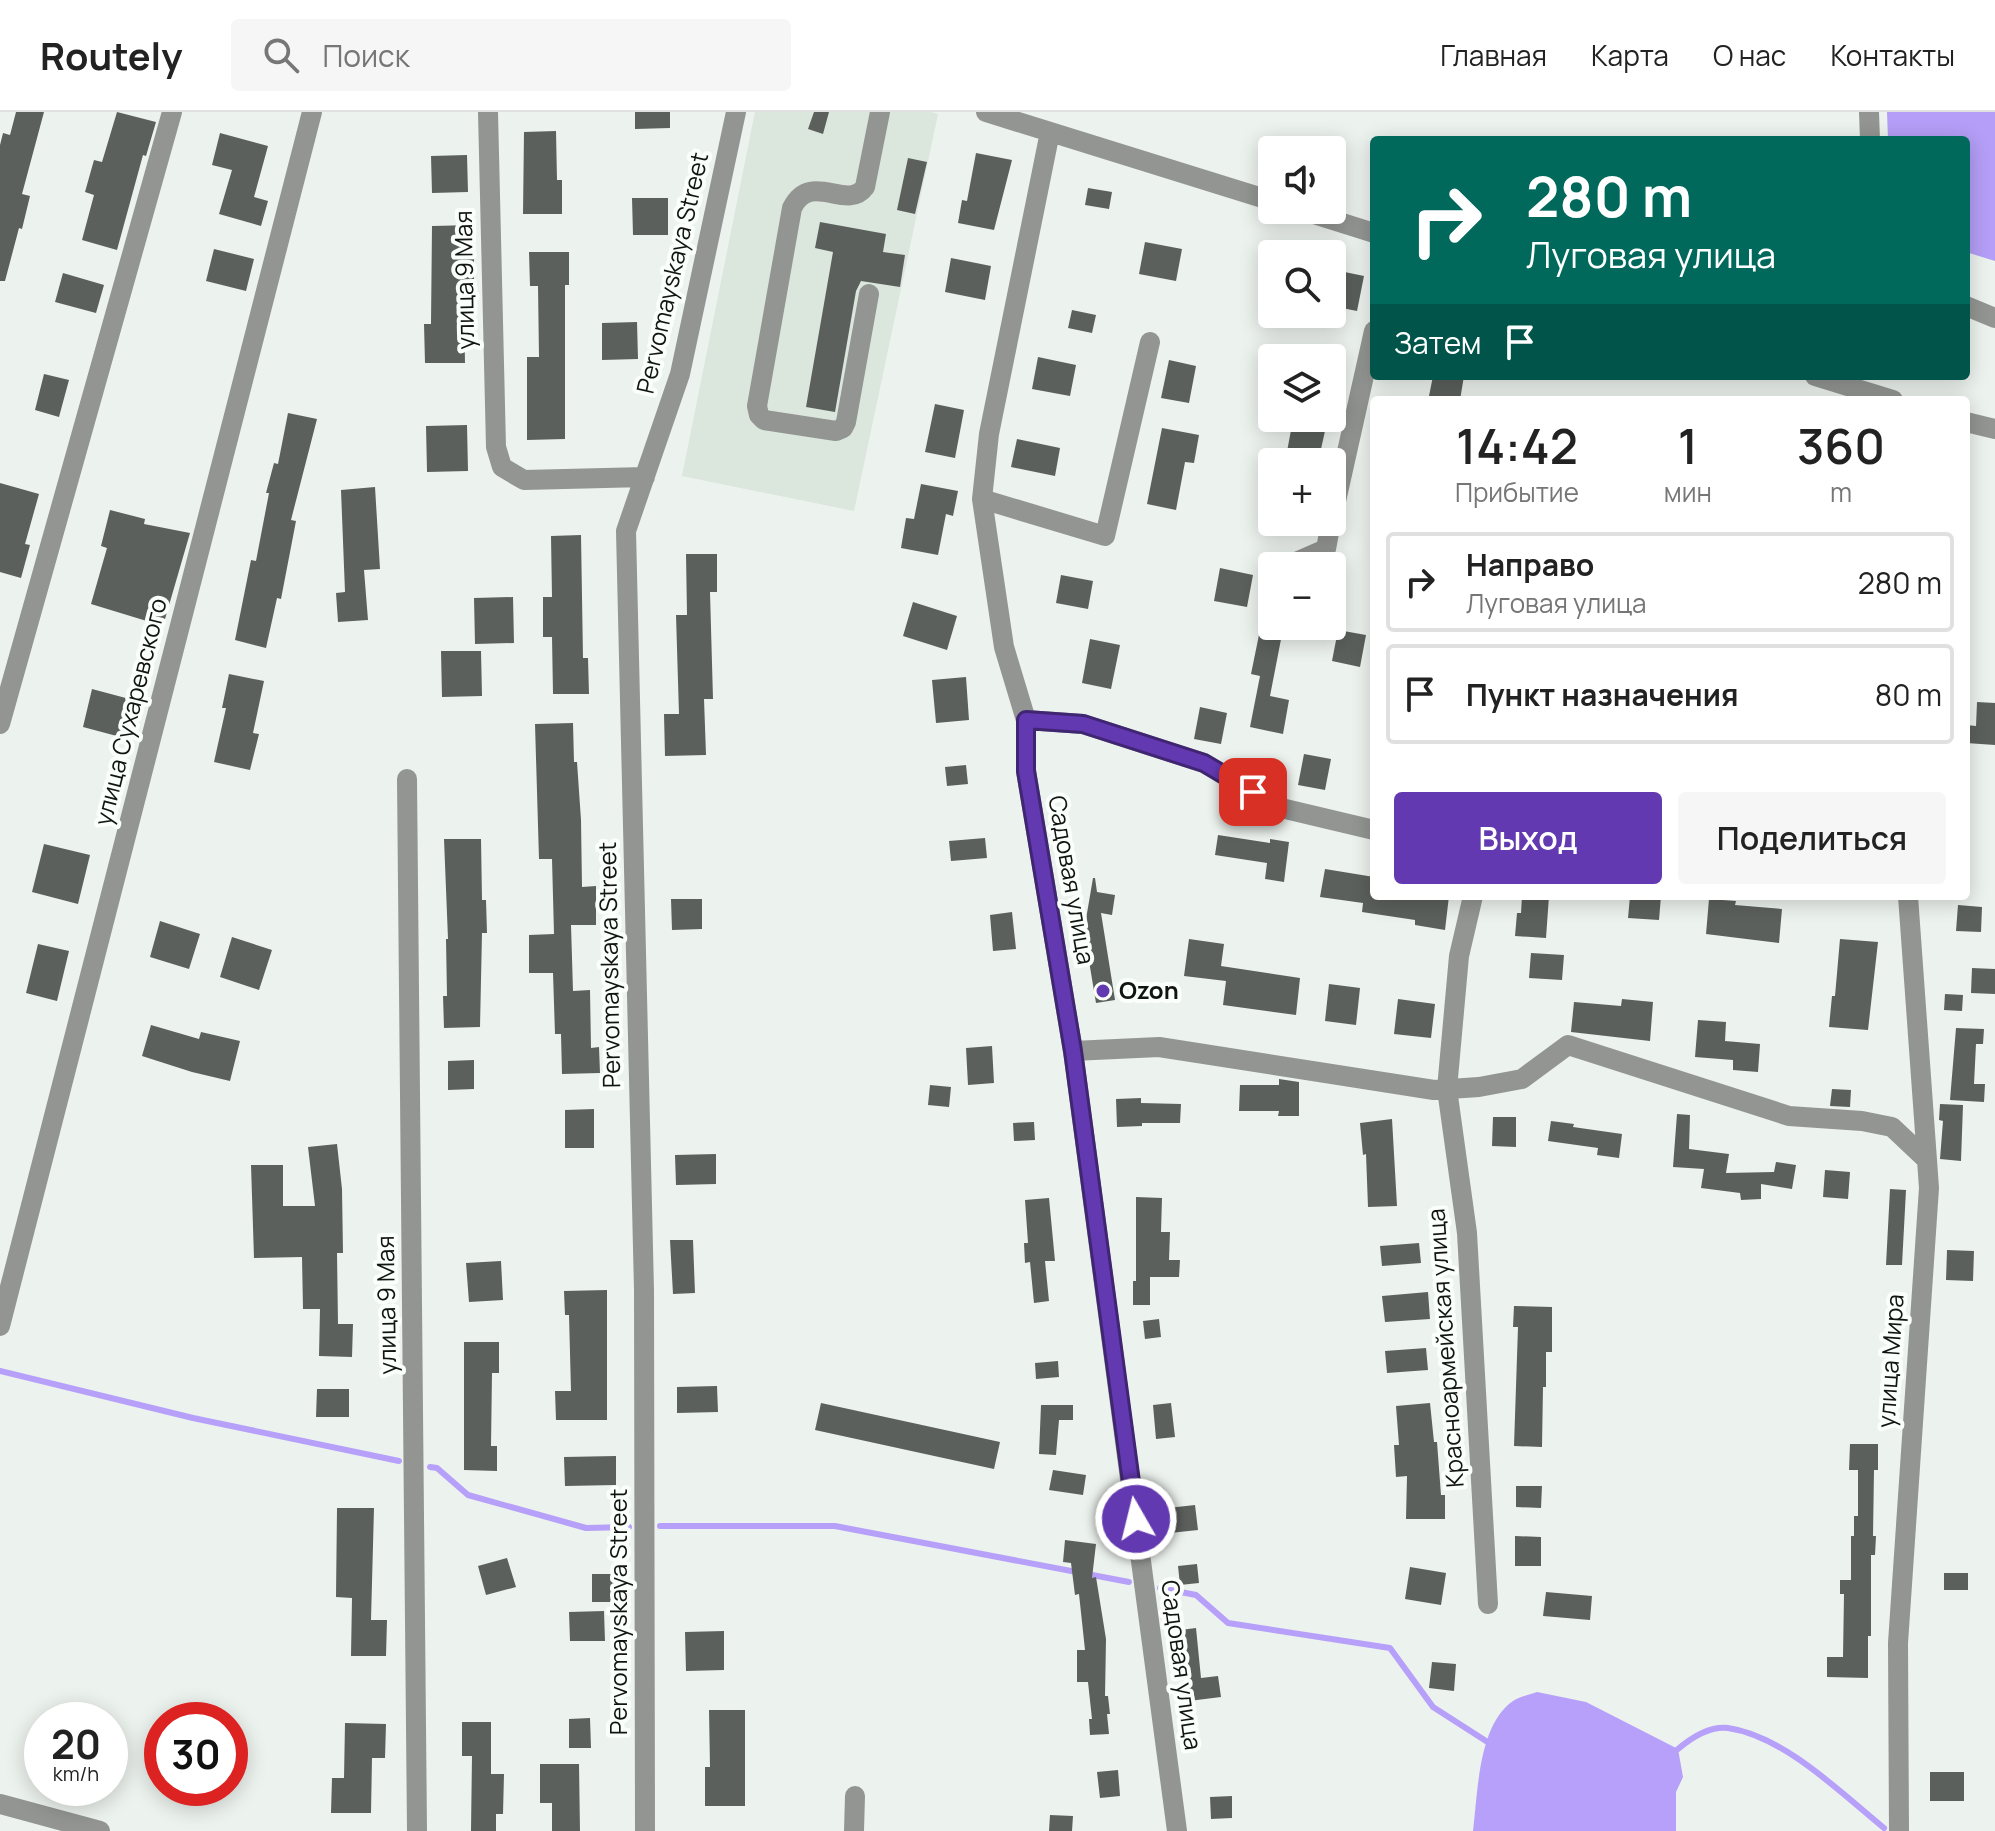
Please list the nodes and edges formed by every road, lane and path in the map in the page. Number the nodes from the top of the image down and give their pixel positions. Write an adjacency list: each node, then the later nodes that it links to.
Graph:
1 (172, 112): 28 (street)
2 (312, 112): 36 (street, улица Сухаревского)
3 (488, 112): 23 (street, улица 9 Мая)
4 (736, 112): 23 (street, Pervomayskaya Street)
5 (880, 112): 13 (street)
6 (986, 112): 8 (street)
7 (1869, 112): 9 (street)
8 (1050, 132): 10 (street); 24 (street, Садовая улица)
9 (1870, 136)
10 (1258, 197)
11 (1345, 224): 12 (street)
12 (1370, 232)
13 (869, 294)
14 (1970, 308): 15 (street)
15 (1995, 318)
16 (1150, 342): 24 (street)
17 (1370, 349): 22 (street)
18 (1828, 380): 19 (street)
19 (1880, 396)
20 (1970, 423): 21 (street)
21 (1995, 429)
22 (1346, 457)
23 (645, 477): 42 (street, Pervomayskaya Street)
24 (982, 499): 27 (street, Садовая улица)
25 (1329, 536): 26 (street)
26 (1319, 552)
27 (1026, 720): 30 (street); 33 (street, Садовая улица)
28 (0, 724)
29 (407, 779): 41 (street, улица 9 Мая)
30 (1370, 829)
31 (1472, 900): 34 (street, Красноармейская улица)
32 (1908, 900): 35 (street, улица Мира)
33 (1073, 1051): 34 (street); 44 (street, Садовая улица)
34 (1447, 1089): 35 (street); 37 (street, Красноармейская улица)
35 (1927, 1160): 45 (street, улица Мира)
36 (0, 1326)
37 (1488, 1604)
38 (855, 1796): 43 (street)
39 (0, 1804): 40 (street)
40 (100, 1831)
41 (417, 1831)
42 (645, 1831)
43 (854, 1831)
44 (1177, 1831)
45 (1899, 1831)

